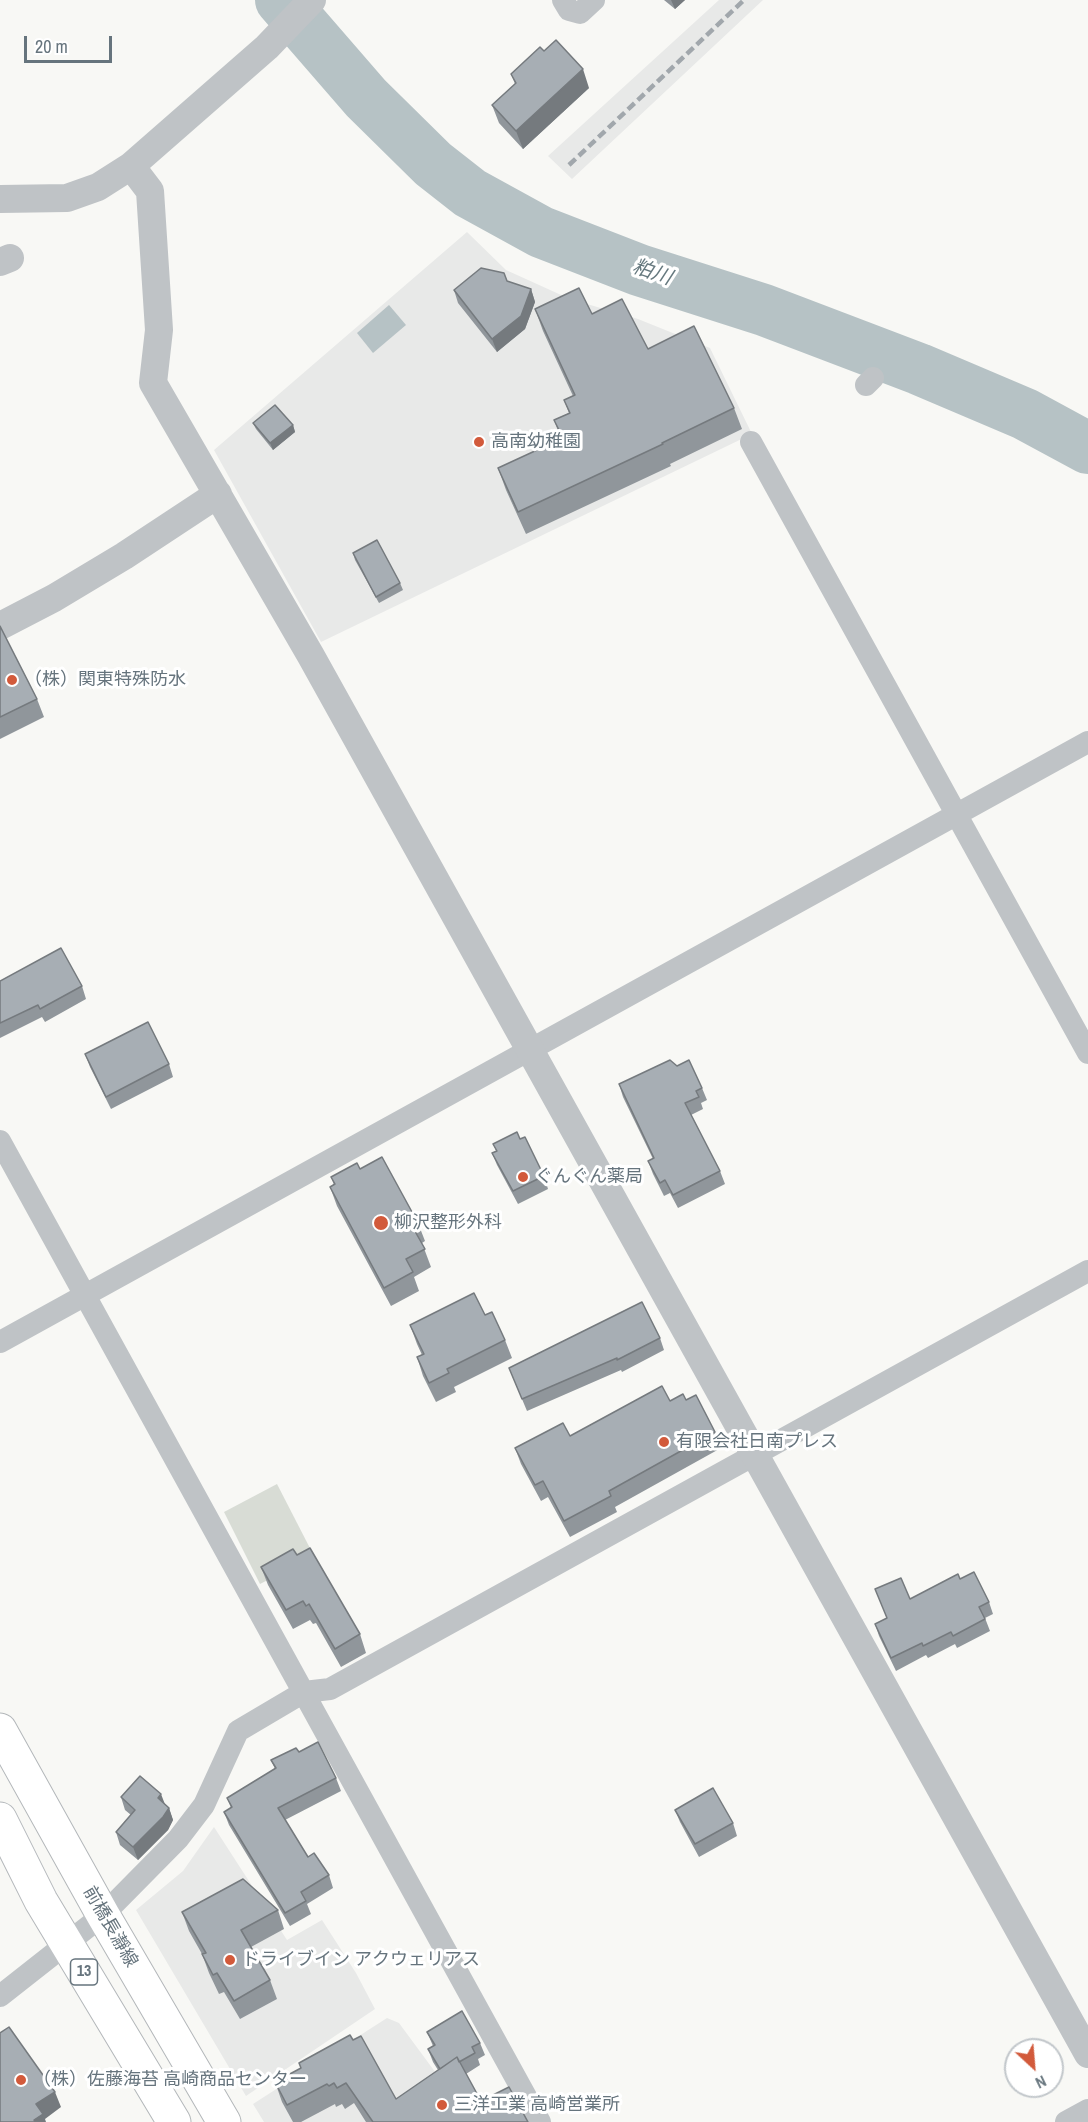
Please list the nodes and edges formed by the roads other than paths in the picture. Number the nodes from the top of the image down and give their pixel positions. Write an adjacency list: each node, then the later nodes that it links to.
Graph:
1 (312, 0): 4 (street)
2 (563, 0): 3 (street)
3 (594, 0)
4 (131, 166): 5 (street); 7 (street)
5 (0, 199)
6 (751, 442): 10 (street)
7 (218, 494): 8 (street); 11 (street)
8 (0, 627)
9 (1088, 742): 10 (street)
10 (957, 815): 11 (street); 12 (street)
11 (529, 1051): 15 (street); 17 (street)
12 (1088, 1053)
13 (0, 1141): 15 (street)
14 (1088, 1271): 17 (street)
15 (86, 1294): 16 (street); 18 (street)
16 (0, 1342)
17 (756, 1454): 18 (street); 24 (street)
18 (304, 1692): 21 (street); 28 (street)
19 (0, 1730): 21 (main road, 前橋長瀞線 / 13)
20 (0, 1819): 22 (main road, 13)
21 (102, 1915): 22 (street); 27 (main road, 前橋長瀞線 / 13)
22 (68, 1944): 23 (street); 26 (main road, 13)
23 (0, 1996)
24 (1088, 2054)
25 (1088, 2110): 29 (street)
26 (174, 2122)
27 (224, 2122)
28 (540, 2122)
29 (1066, 2122)

